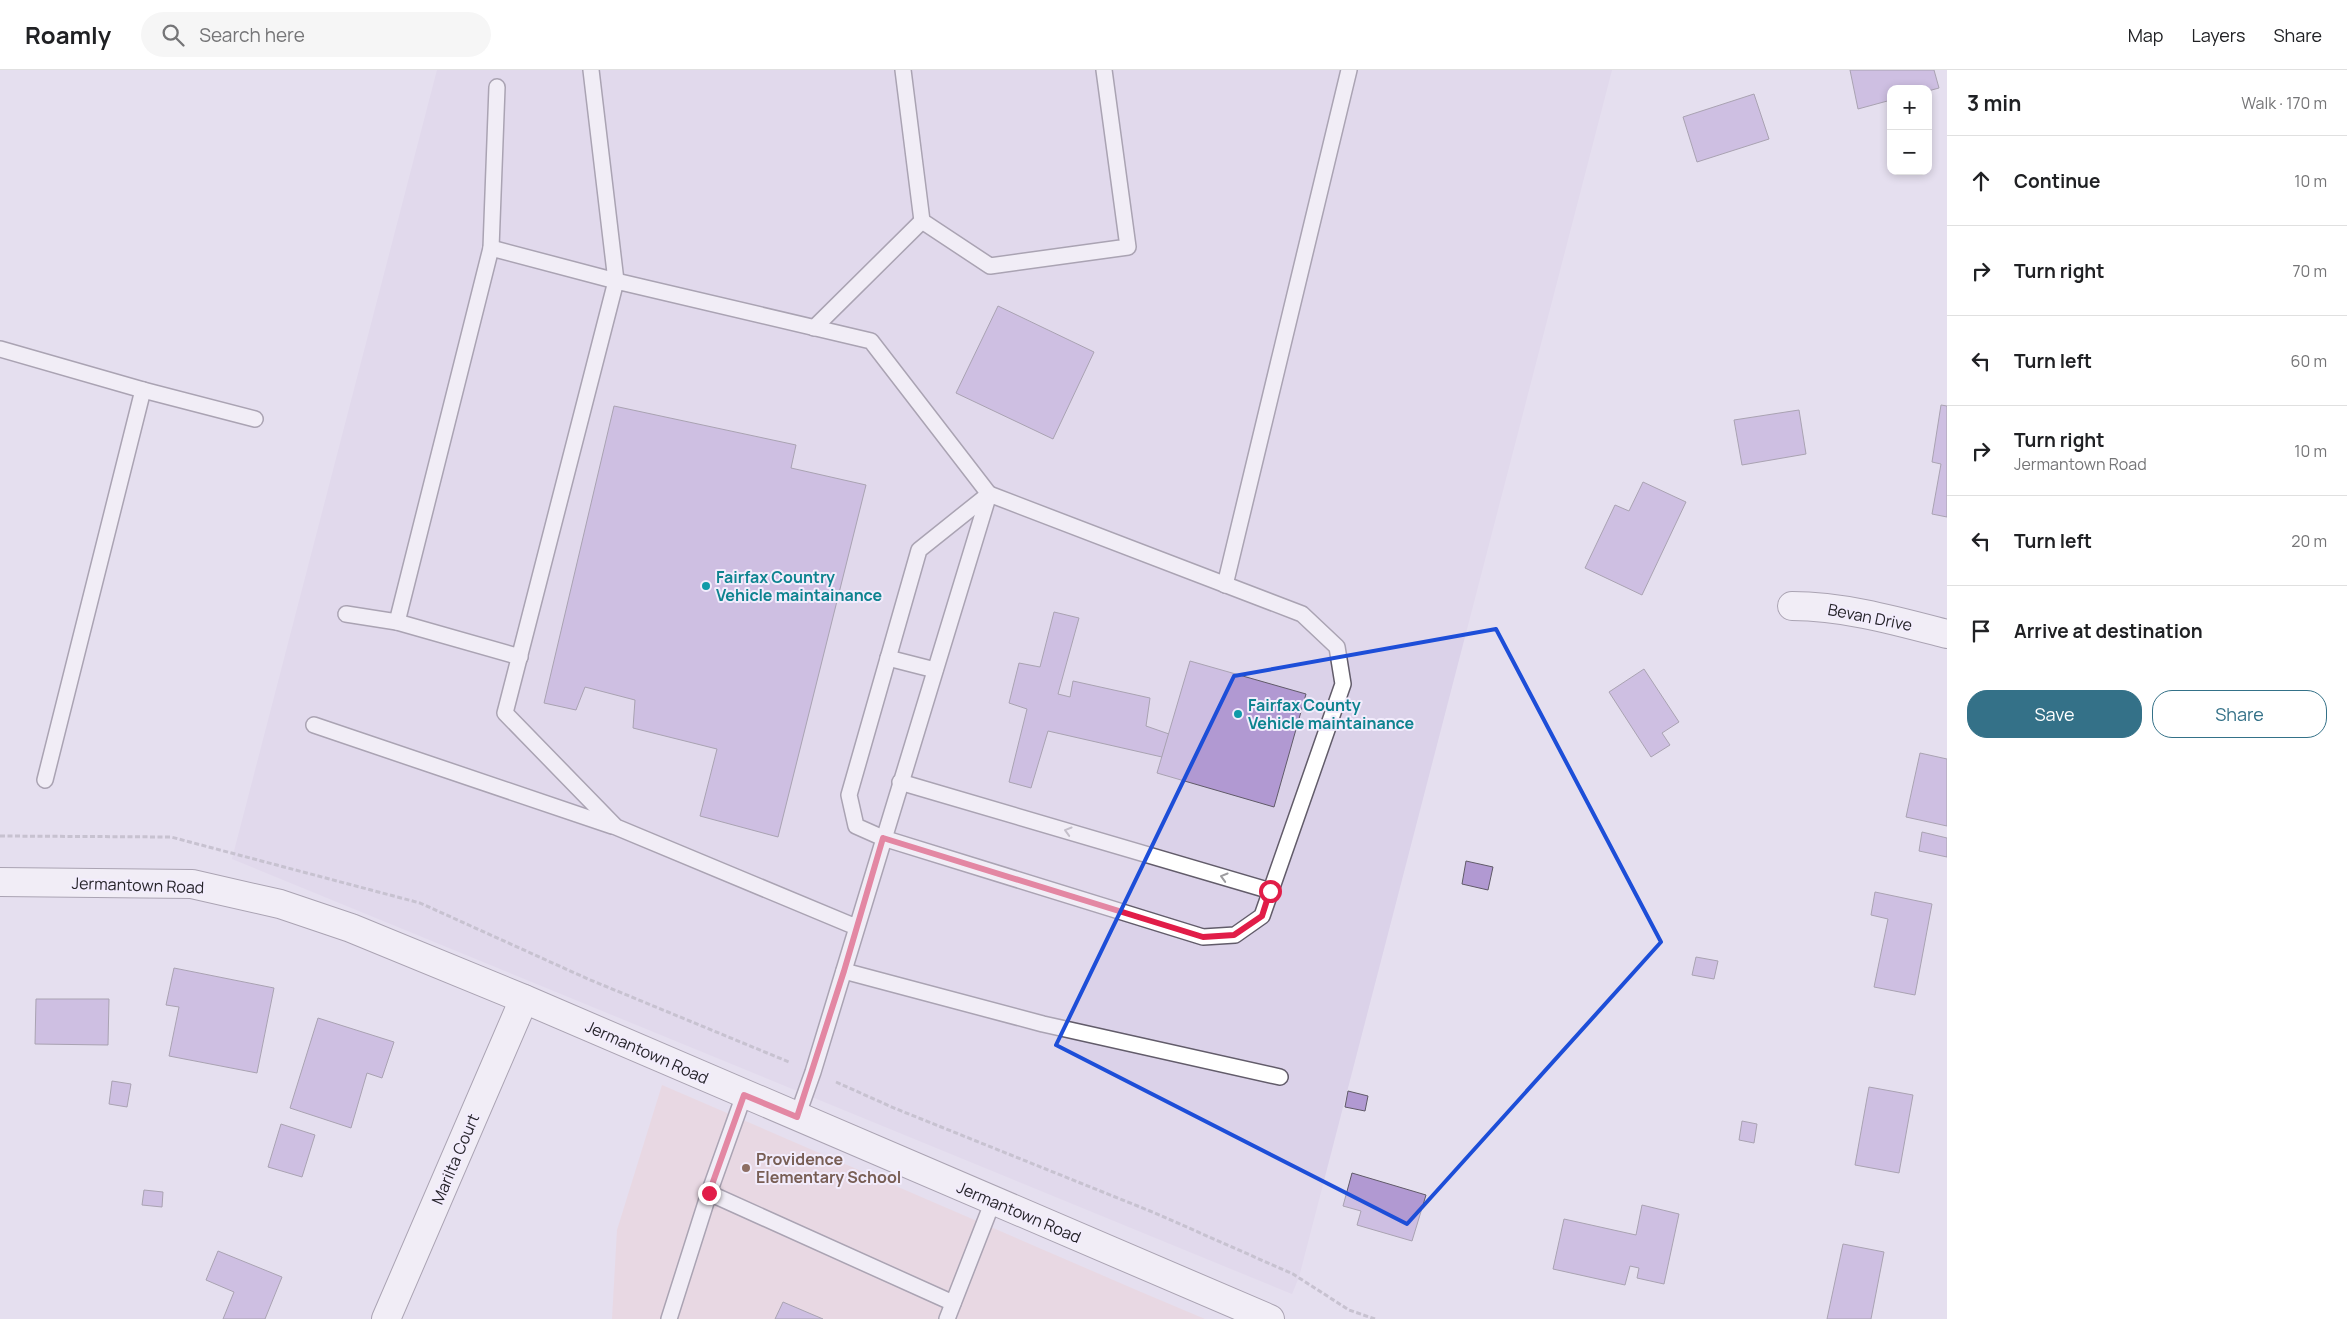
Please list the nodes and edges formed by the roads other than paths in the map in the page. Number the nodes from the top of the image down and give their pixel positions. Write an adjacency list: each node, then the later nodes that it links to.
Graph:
1 (591, 70): 8 (lane)
2 (903, 70): 6 (lane)
3 (1104, 70): 6 (lane)
4 (1349, 70): 14 (lane)
5 (497, 87): 7 (lane)
6 (922, 221): 9 (lane)
7 (491, 248): 8 (lane); 17 (lane)
8 (616, 281): 9 (lane); 19 (lane)
9 (814, 328): 13 (lane)
10 (0, 349): 11 (lane)
11 (142, 390): 12 (lane); 23 (lane)
12 (255, 419)
13 (989, 494): 14 (lane); 20 (lane); 21 (lane)
14 (1225, 585): 28 (lane)
15 (1792, 606): 18 (main road, Bevan Drive)
16 (346, 614): 17 (lane)
17 (398, 622): 19 (lane)
18 (1947, 634)
19 (520, 657): 25 (lane)
20 (888, 658): 21 (lane); 26 (lane)
21 (935, 670): 24 (lane)
22 (314, 725): 25 (lane)
23 (45, 780)
24 (900, 782): 26 (lane); 28 (lane, one-way to 24)
25 (616, 827): 29 (lane)
26 (883, 838): 28 (lane); 29 (lane)
27 (0, 882): 31 (main road, Jermantown Road)
28 (1270, 891)
29 (856, 927): 30 (lane)
30 (844, 971): 32 (lane); 34 (lane)
31 (524, 999): 33 (main road, Jermantown Road); 38 (main road, Marilta Court)
32 (1280, 1077)
33 (744, 1095): 34 (main road, Jermantown Road); 35 (lane)
34 (797, 1117): 36 (main road, Jermantown Road)
35 (709, 1193): 37 (lane); 39 (lane)
36 (993, 1201): 37 (lane); 41 (main road, Jermantown Road)
37 (953, 1304): 40 (lane)
38 (386, 1319)
39 (669, 1319)
40 (947, 1319)
41 (1270, 1319)

